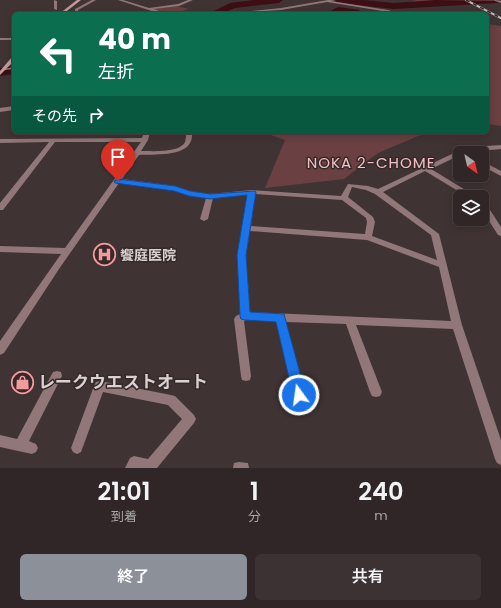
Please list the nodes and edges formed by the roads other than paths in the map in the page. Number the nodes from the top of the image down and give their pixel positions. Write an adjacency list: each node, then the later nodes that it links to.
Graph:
1 (79, 0): 12 (main road)
2 (94, 0): 13 (street)
3 (121, 0): 11 (street)
4 (190, 0): 11 (street)
5 (334, 0): 8 (street)
6 (496, 0): 9 (street)
7 (55, 1): 10 (street)
8 (325, 2): 15 (street); 16 (street)
9 (501, 2)
10 (56, 9)
11 (147, 9): 14 (street)
12 (64, 12)
13 (76, 12)
14 (158, 12)
15 (255, 12)
16 (392, 12)
17 (0, 39): 18 (street)
18 (12, 39)
19 (12, 60): 20 (main road)
20 (3, 69): 21 (main road)
21 (0, 74)
22 (12, 108): 23 (street)
23 (0, 110)
24 (189, 134): 30 (street)
25 (146, 136): 26 (street); 30 (street)
26 (54, 140): 27 (street); 41 (street)
27 (0, 141)
28 (501, 147): 29 (street)
29 (489, 148)
30 (137, 153): 35 (street)
31 (453, 157): 33 (street)
32 (489, 167): 34 (street)
33 (426, 169): 36 (street); 38 (street)
34 (501, 174)
35 (118, 181): 39 (street); 48 (street)
36 (461, 190)
37 (252, 192): 39 (street); 40 (street); 44 (street)
38 (378, 192): 40 (street); 49 (street)
39 (210, 196): 43 (street)
40 (344, 198): 46 (street)
41 (0, 208)
42 (489, 215): 45 (street)
43 (204, 219)
44 (245, 228): 46 (street); 50 (street)
45 (501, 233)
46 (368, 237): 49 (street)
47 (0, 249): 48 (street)
48 (68, 252): 54 (street)
49 (442, 265): 53 (street)
50 (245, 316): 51 (street); 56 (street)
51 (280, 318): 52 (street); 58 (street)
52 (350, 321): 53 (street); 57 (street)
53 (457, 325): 61 (street)
54 (0, 350)
55 (57, 376): 59 (street)
56 (246, 376)
57 (376, 392)
58 (299, 395)
59 (0, 441)
60 (77, 448): 62 (street)
61 (501, 459)
62 (131, 468)
63 (239, 468): 64 (street)
64 (243, 468)

